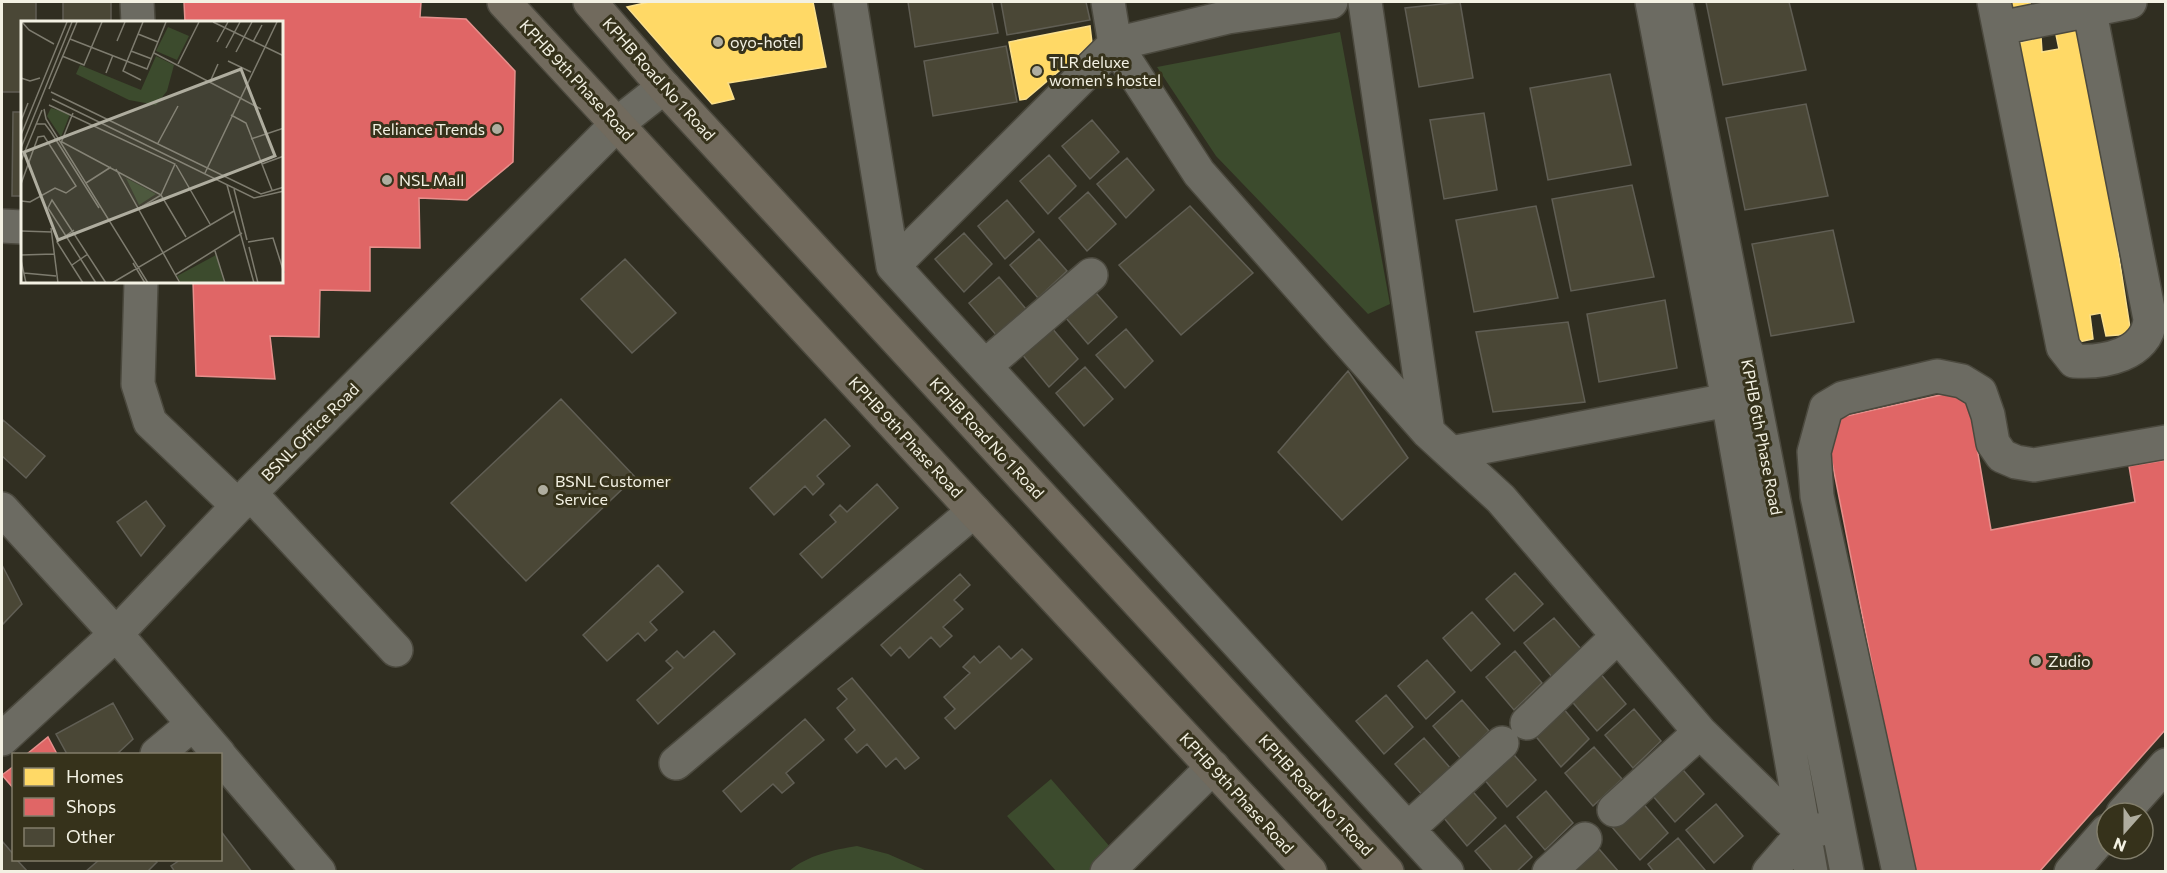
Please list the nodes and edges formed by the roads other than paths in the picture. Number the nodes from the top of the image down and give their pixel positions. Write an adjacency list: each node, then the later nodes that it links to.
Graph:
1 (137, 2): 13 (street)
2 (504, 2): 16 (main road, KPHB 9th Phase Road)
3 (590, 2): 15 (main road, KPHB Road No 1 Road)
4 (850, 2): 19 (street)
5 (1108, 2): 14 (street)
6 (1331, 2): 14 (street)
7 (1365, 2): 25 (street)
8 (1652, 2): 23 (street, KPHB 6th Phase Road)
9 (1676, 2): 27 (street, KPHB 6th Phase Road)
10 (2130, 2): 11 (street)
11 (2089, 6): 12 (street); 12 (street)
12 (1997, 15)
13 (138, 21)
14 (1115, 44): 19 (street); 25 (street)
15 (664, 87): 16 (street, BSNL Office Road); 55 (main road, KPHB Road No 1 Road)
16 (617, 124): 28 (street, BSNL Office Road); 30 (main road, KPHB 9th Phase Road)
17 (2, 226): 18 (street)
18 (21, 227)
19 (893, 266): 22 (street)
20 (1091, 275): 22 (street)
21 (141, 284): 28 (street)
22 (985, 366): 48 (street)
23 (1728, 400): 25 (street); 49 (street, KPHB 6th Phase Road)
24 (2166, 442): 26 (street)
25 (1439, 443): 32 (street)
26 (1816, 483): 27 (street); 61 (street)
27 (1773, 495): 47 (street, KPHB 6th Phase Road)
28 (244, 499): 31 (street, BSNL Office Road); 33 (street)
29 (2, 509): 31 (street)
30 (974, 511): 42 (street); 44 (main road, KPHB 9th Phase Road)
31 (116, 634): 35 (street); 37 (street, BSNL Office Road)
32 (1617, 637): 34 (street); 36 (street)
33 (396, 650)
34 (1527, 723)
35 (193, 724): 39 (street); 40 (street)
36 (1700, 732): 46 (street); 49 (street)
37 (2, 739)
38 (1502, 744): 48 (street)
39 (158, 753)
40 (218, 753)
41 (222, 757): 52 (street)
42 (676, 763)
43 (2166, 765): 45 (street)
44 (1213, 767): 53 (street); 54 (main road, KPHB 9th Phase Road)
45 (2134, 801)
46 (1614, 810)
47 (1839, 826): 49 (street); 60 (street, KPHB 6th Phase Road)
48 (1408, 829): 56 (street)
49 (1803, 833): 58 (street); 59 (street, KPHB 6th Phase Road)
50 (1585, 839): 57 (street)
51 (2095, 845): 62 (street)
52 (314, 870)
53 (1107, 872)
54 (1310, 872)
55 (1387, 872)
56 (1447, 872)
57 (1549, 872)
58 (1769, 872)
59 (1811, 872)
60 (1848, 872)
61 (1899, 872)
62 (2071, 872)

